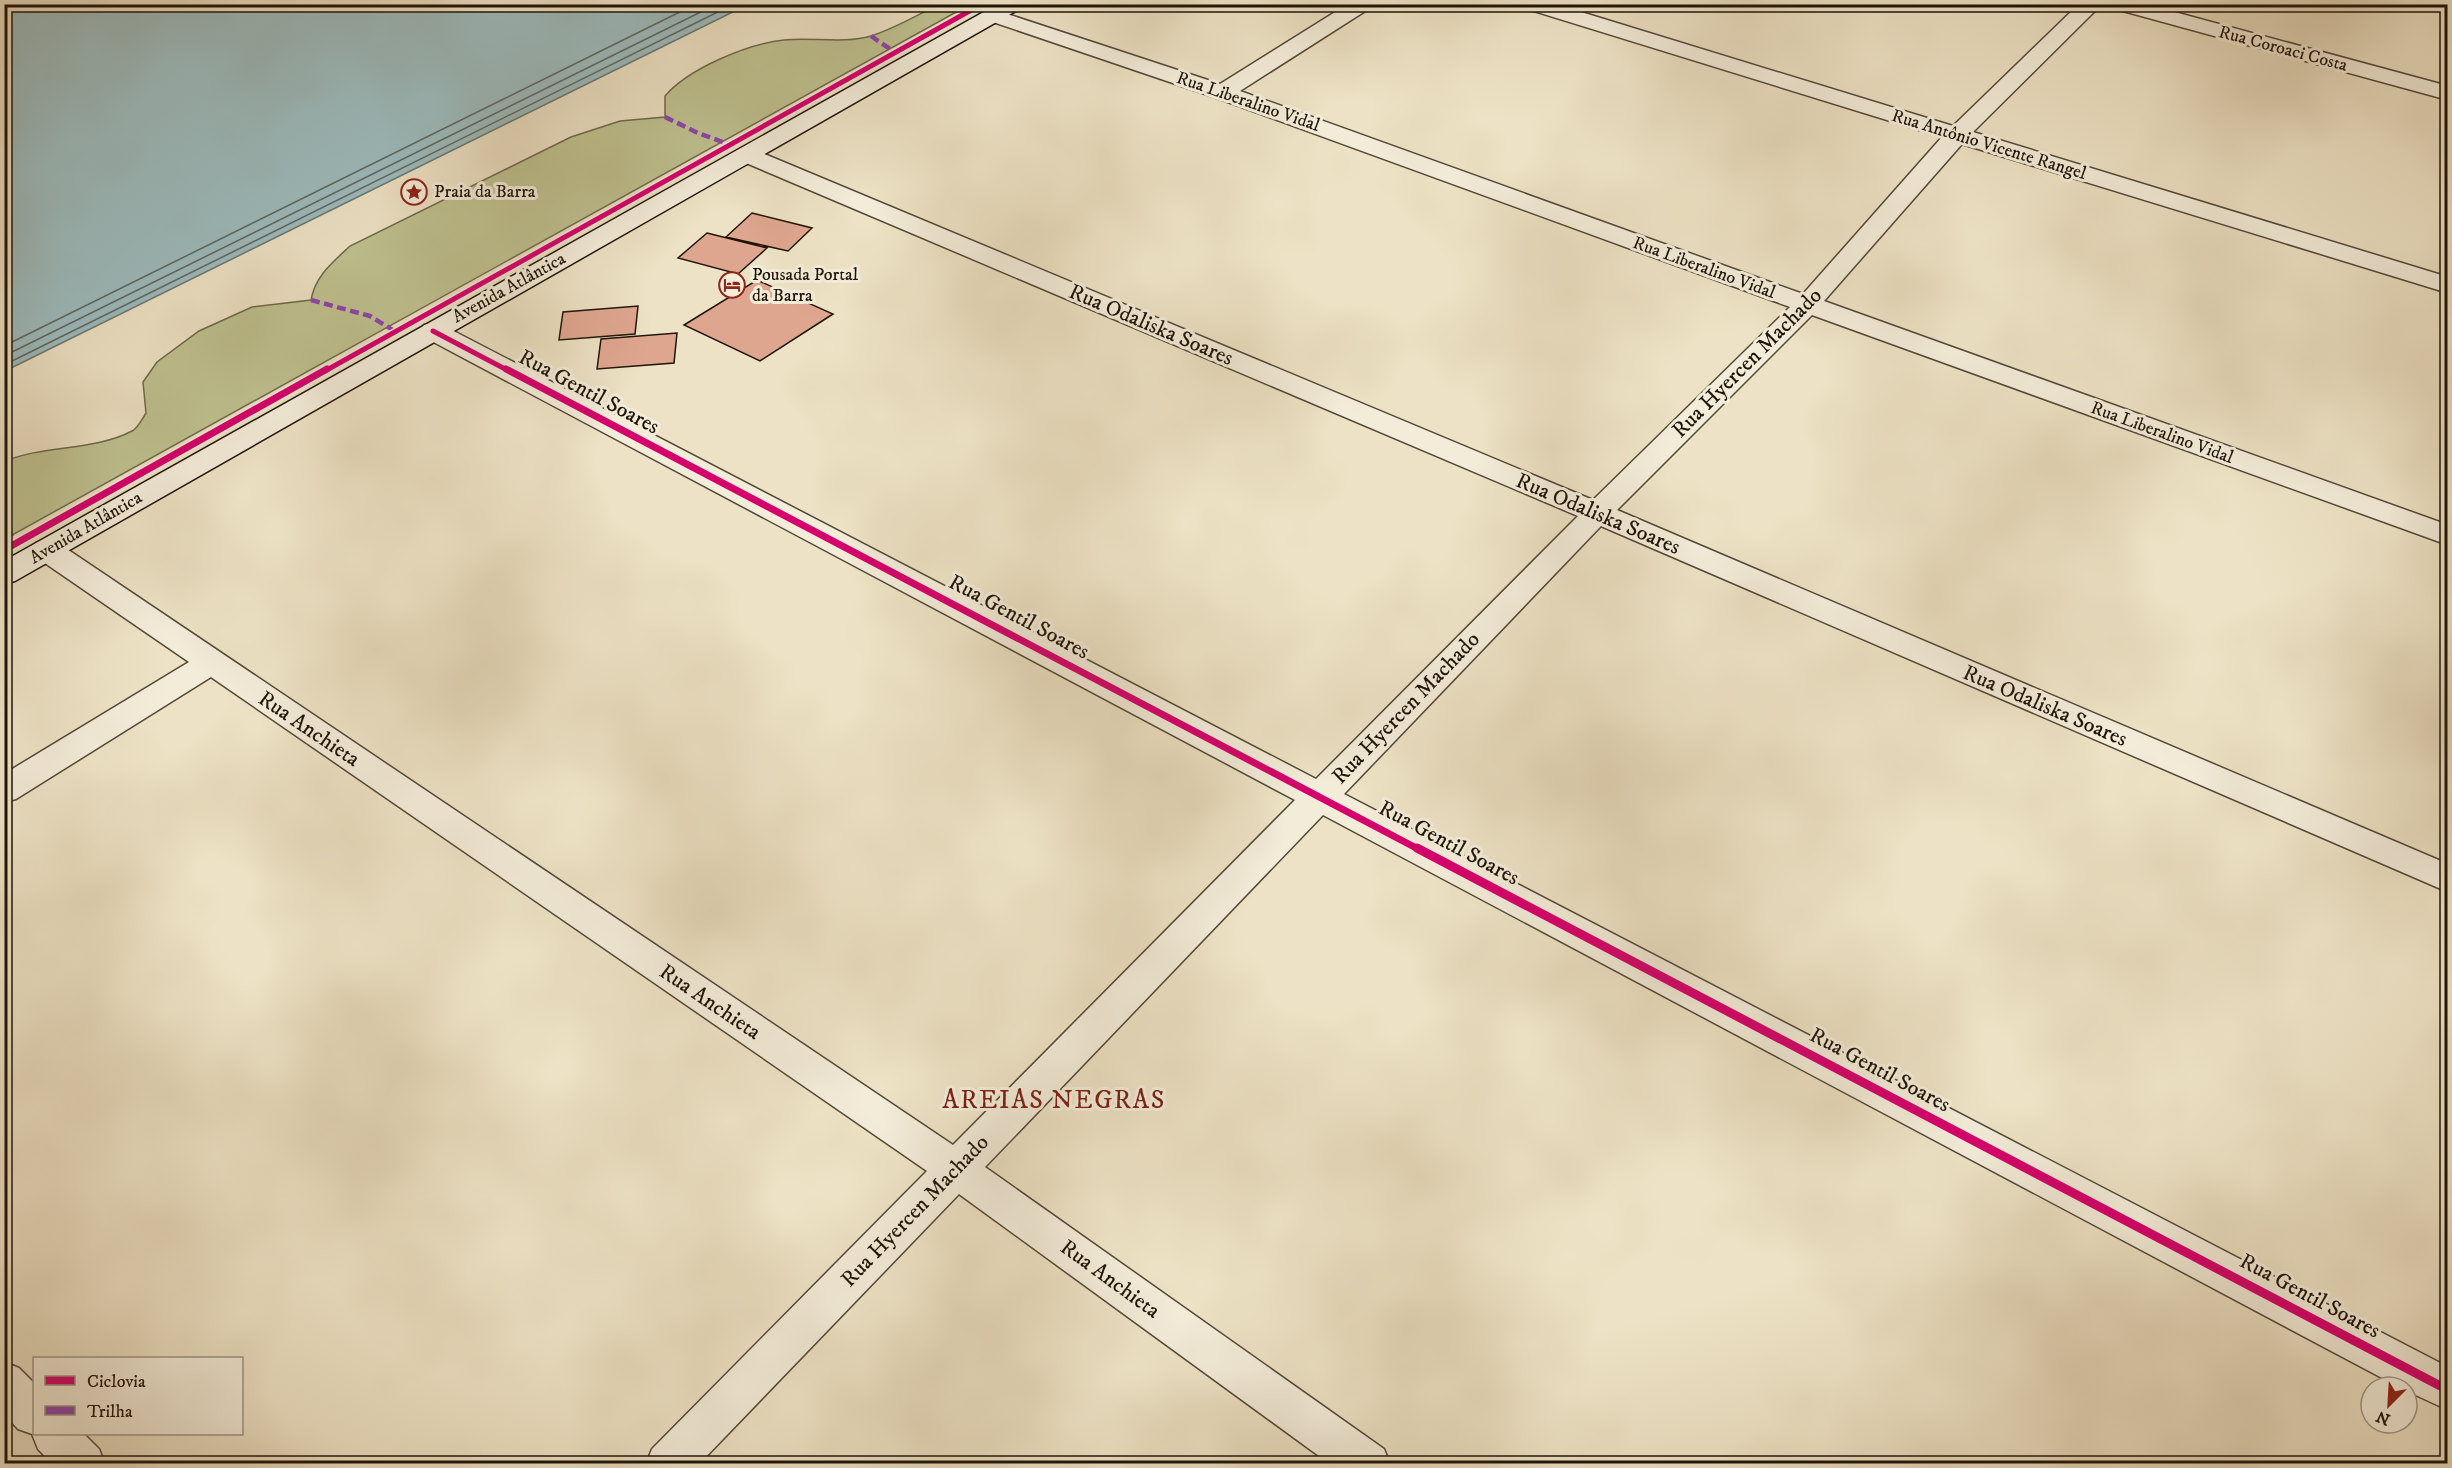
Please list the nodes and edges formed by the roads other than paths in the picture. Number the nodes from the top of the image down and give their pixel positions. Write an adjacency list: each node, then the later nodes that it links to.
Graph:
1 (1363, 4): 6 (street)
2 (1531, 4): 8 (street, Rua Antônio Vicente Rangel)
3 (2092, 4): 8 (street, Rua Hyercen Machado)
4 (2119, 4): 7 (street, Rua Coroaci Costa)
5 (1004, 10): 6 (street, Rua Liberalino Vidal); 9 (street, Avenida Atlântica)
6 (1222, 92): 11 (street, Rua Liberalino Vidal)
7 (2448, 93)
8 (1957, 135): 10 (street, Rua Antônio Vicente Rangel); 11 (street, Rua Hyercen Machado)
9 (747, 155): 12 (street, Avenida Atlântica); 13 (street, Rua Odaliska Soares)
10 (2448, 285)
11 (1807, 305): 13 (street, Rua Hyercen Machado); 14 (street, Rua Liberalino Vidal)
12 (433, 331): 15 (street, Avenida Atlântica); 19 (street, Rua Gentil Soares)
13 (1597, 513): 19 (street, Rua Hyercen Machado); 20 (street, Rua Odaliska Soares)
14 (2448, 536)
15 (47, 550): 16 (street, Avenida Atlântica); 17 (street, Rua Anchieta)
16 (4, 574)
17 (211, 663): 18 (street); 21 (street, Rua Anchieta)
18 (4, 790)
19 (1320, 796): 21 (street, Rua Hyercen Machado); 23 (street, Rua Gentil Soares)
20 (2448, 879)
21 (956, 1169): 27 (street, Rua Hyercen Machado); 28 (street, Rua Anchieta)
22 (4, 1382): 24 (street)
23 (2448, 1390)
24 (33, 1413)
25 (55, 1435): 26 (street)
26 (83, 1464)
27 (668, 1464)
28 (1368, 1464)

